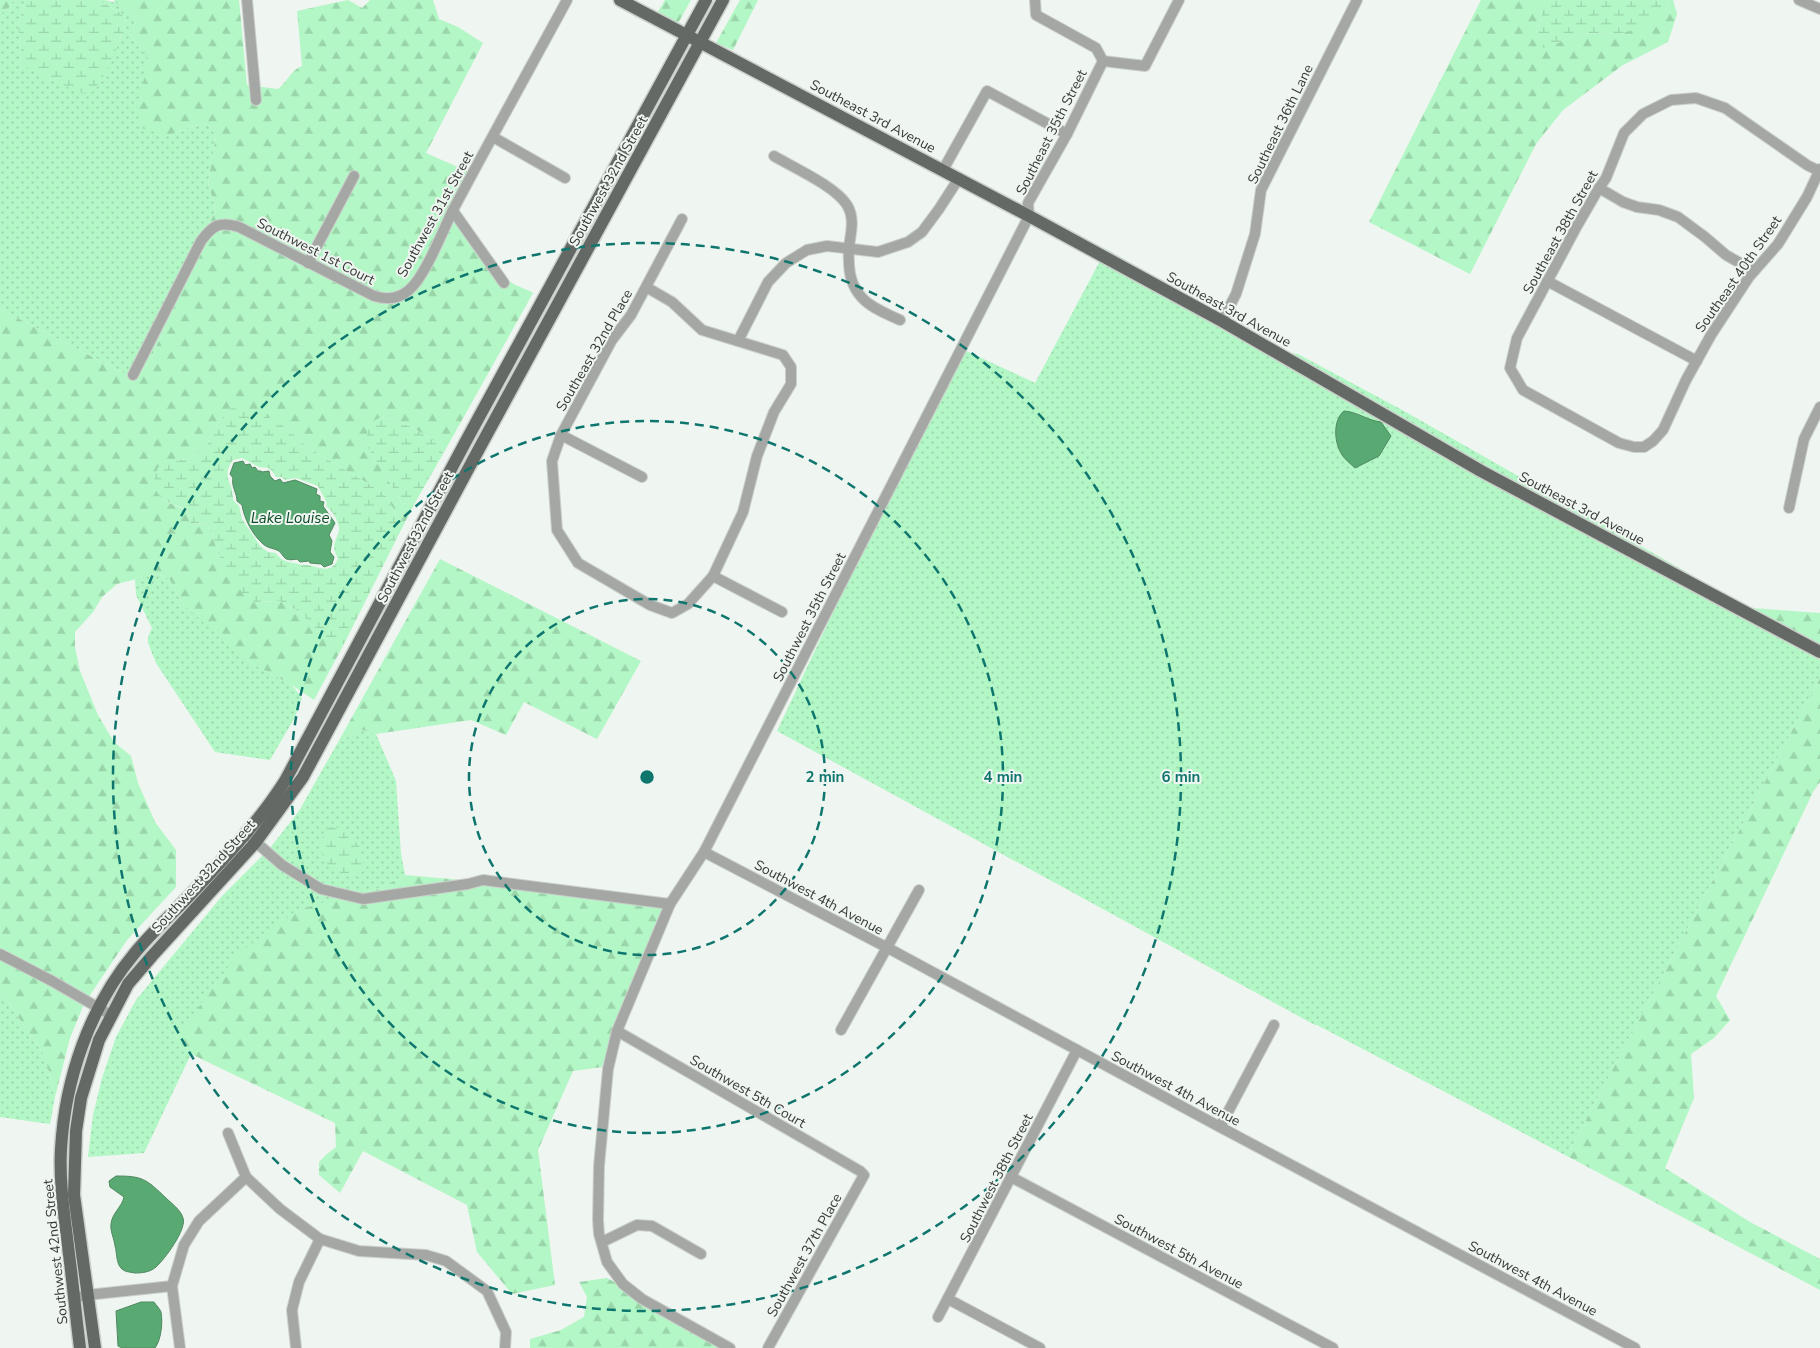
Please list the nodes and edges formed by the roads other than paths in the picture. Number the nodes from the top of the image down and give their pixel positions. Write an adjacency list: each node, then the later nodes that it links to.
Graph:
1 (247, 0): 14 (street)
2 (567, 0): 16 (street, Southwest 31st Street)
3 (620, 0): 11 (main road, Southeast 3rd Avenue)
4 (706, 0): 11 (main road, Southwest 32nd Street)
5 (723, 0): 12 (main road, Southwest 32nd Street)
6 (1035, 0): 13 (street)
7 (1179, 0): 13 (street)
8 (1358, 0): 35 (street, Southeast 36th Lane)
9 (1799, 0): 10 (street)
10 (1820, 9)
11 (688, 36): 12 (main road, Southeast 3rd Avenue); 47 (main road, Southwest 32nd Street)
12 (701, 42): 18 (main road, Southeast 3rd Avenue); 48 (main road, Southwest 32nd Street)
13 (1103, 61): 15 (street, Southeast 35th Street)
14 (256, 100)
15 (1067, 134): 18 (street); 25 (street, Southeast 35th Street)
16 (493, 137): 21 (street); 24 (street, Southwest 31st Street)
17 (774, 156): 27 (street)
18 (943, 170): 22 (main road, Southeast 3rd Avenue)
19 (1819, 170): 23 (street, Southeast 38th Street); 29 (street, Southeast 40th Street)
20 (354, 176): 28 (street)
21 (565, 178)
22 (959, 178): 25 (main road, Southeast 3rd Avenue); 27 (street)
23 (1598, 188): 29 (street); 30 (street, Southeast 38th Street)
24 (453, 211): 31 (street); 33 (street, Southwest 31st Street)
25 (1029, 216): 35 (main road, Southeast 3rd Avenue); 49 (street, Southwest 35th Street)
26 (682, 219): 32 (street, Southeast 32nd Place)
27 (849, 248): 34 (street); 36 (street)
28 (308, 263): 33 (street, Southwest 1st Court); 39 (street, Southwest 1st Court)
29 (1754, 271): 37 (street, Southeast 40th Street)
30 (1547, 281): 37 (street); 38 (street, Southeast 38th Street)
31 (504, 282)
32 (646, 287): 36 (street); 41 (street, Southeast 32nd Place)
33 (394, 298)
34 (900, 320)
35 (1222, 321): 46 (main road, Southeast 3rd Avenue)
36 (738, 341): 44 (street)
37 (1696, 361): 38 (street, Southeast 40th Street)
38 (1510, 368)
39 (133, 375)
40 (1820, 407): 43 (street)
41 (561, 435): 42 (street); 44 (street, Southeast 32nd Place)
42 (642, 477)
43 (1789, 508)
44 (713, 576): 45 (street)
45 (782, 612)
46 (1820, 652)
47 (246, 833): 48 (street); 54 (main road, Southwest 32nd Street)
48 (255, 843): 51 (street); 55 (main road, Southwest 32nd Street)
49 (704, 852): 51 (street, Southwest 35th Street); 52 (street, Southwest 4th Avenue)
50 (919, 890): 52 (street)
51 (670, 904): 58 (street, Southwest 35th Street)
52 (886, 947): 57 (street); 59 (street, Southwest 4th Avenue)
53 (0, 954): 54 (street)
54 (98, 1008): 55 (street); 70 (main road, Southwest 42nd Street)
55 (111, 1015): 69 (main road, Southwest 42nd Street)
56 (1274, 1025): 60 (street)
57 (841, 1030)
58 (617, 1032): 62 (street, Southwest 5th Court); 66 (street, Southwest 35th Street)
59 (1077, 1050): 60 (street, Southwest 4th Avenue); 64 (street, Southwest 38th Street)
60 (1220, 1127): 82 (street, Southwest 4th Avenue)
61 (228, 1133): 63 (street)
62 (864, 1175): 79 (street, Southwest 37th Place)
63 (246, 1177): 65 (street); 68 (street)
64 (1011, 1178): 71 (street, Southwest 38th Street); 81 (street, Southwest 5th Avenue)
65 (320, 1239): 76 (street); 77 (street)
66 (602, 1242): 67 (street); 78 (street, Southwest 35th Street)
67 (701, 1254)
68 (172, 1286): 69 (street); 75 (street)
69 (87, 1295): 70 (street); 74 (main road, Southwest 42nd Street)
70 (74, 1298): 73 (main road, Southwest 42nd Street)
71 (948, 1299): 72 (street, Southwest 38th Street); 80 (street)
72 (938, 1317)
73 (80, 1348)
74 (95, 1348)
75 (180, 1348)
76 (296, 1348)
77 (505, 1348)
78 (730, 1348)
79 (768, 1348)
80 (1040, 1348)
81 (1333, 1348)
82 (1635, 1348)

